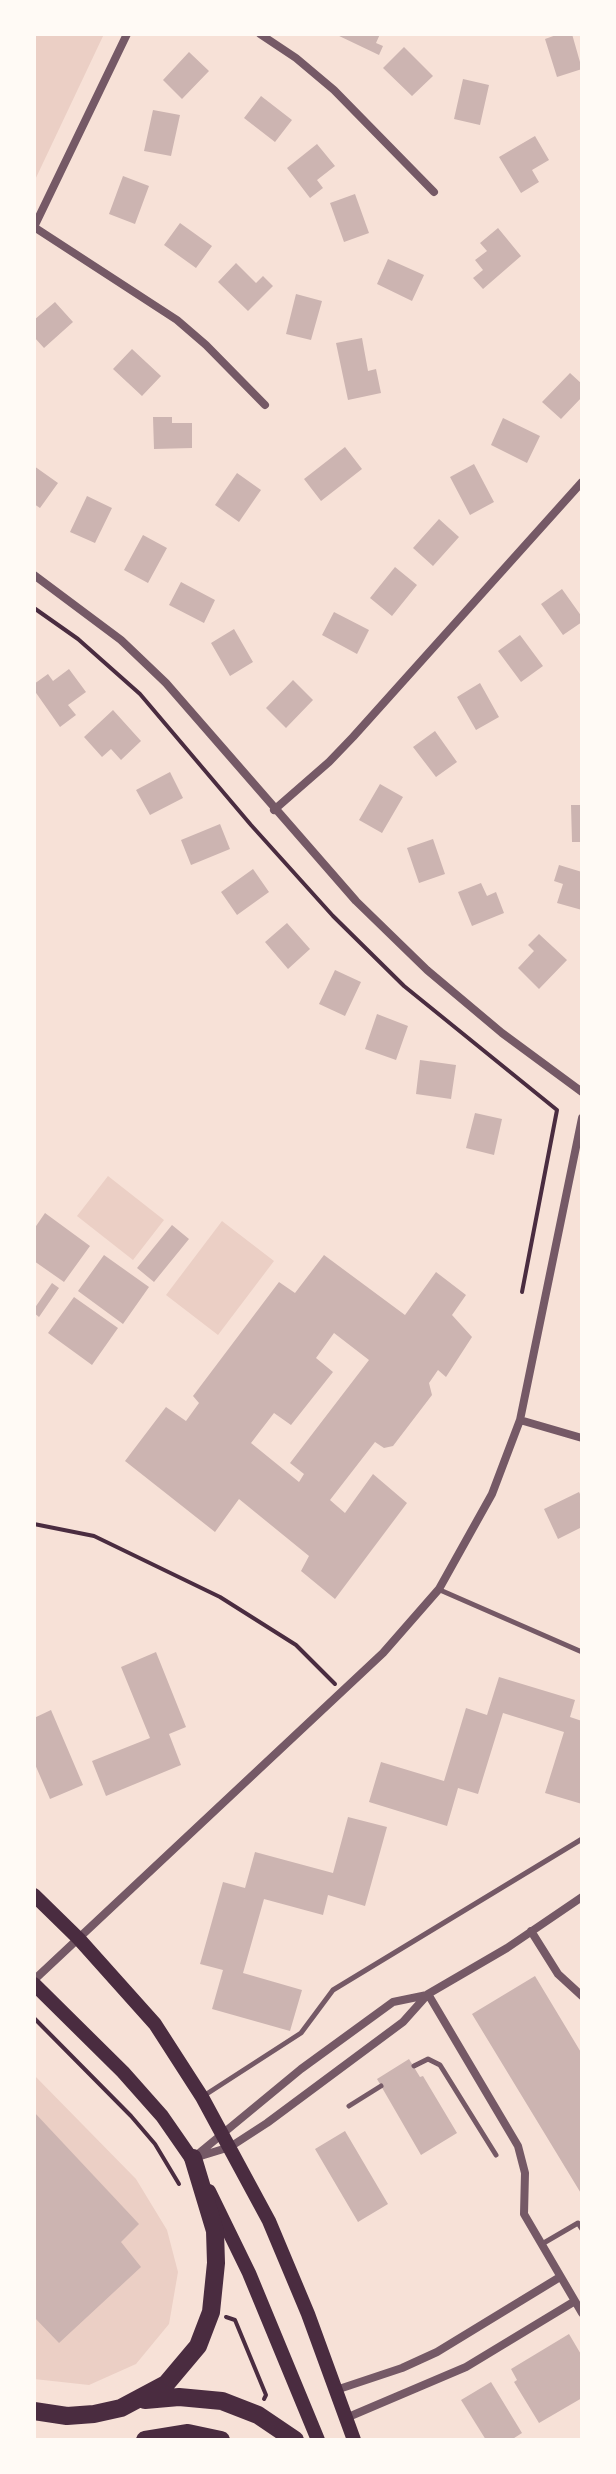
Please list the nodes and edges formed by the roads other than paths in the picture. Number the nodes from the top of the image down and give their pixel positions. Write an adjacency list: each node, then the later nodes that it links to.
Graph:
1 (127, 34): 4 (street)
2 (260, 34): 3 (street)
3 (434, 192)
4 (34, 227): 5 (street)
5 (265, 405)
6 (582, 482): 8 (street)
7 (34, 575): 8 (street)
8 (274, 810): 9 (street)
9 (582, 1092)
10 (582, 1118): 11 (street)
11 (520, 1420): 12 (street); 13 (street)
12 (582, 1438)
13 (439, 1589): 14 (lane); 19 (street)
14 (582, 1652)
15 (582, 1839): 25 (lane)
16 (34, 1895): 19 (main road)
17 (582, 1897): 18 (street)
18 (531, 1931): 21 (street); 22 (street)
19 (79, 1939): 20 (street); 25 (main road)
20 (34, 1982): 29 (main road)
21 (428, 1994): 27 (street); 27 (street); 31 (street)
22 (582, 1996)
23 (414, 2066): 28 (lane)
24 (381, 2086): 26 (lane)
25 (202, 2097): 27 (main road)
26 (349, 2106)
27 (227, 2140): 29 (street); 29 (street); 34 (main road)
28 (496, 2155)
29 (193, 2158): 35 (highway); 41 (main road)
30 (582, 2229): 31 (lane)
31 (541, 2245): 32 (street)
32 (560, 2277): 33 (street); 34 (street)
33 (579, 2305): 37 (street)
34 (336, 2390): 37 (main road)
35 (134, 2401): 36 (highway); 40 (highway)
36 (34, 2411)
37 (346, 2418): 42 (main road)
38 (145, 2440): 39 (highway)
39 (221, 2440)
40 (295, 2440)
41 (318, 2440)
42 (354, 2440)

